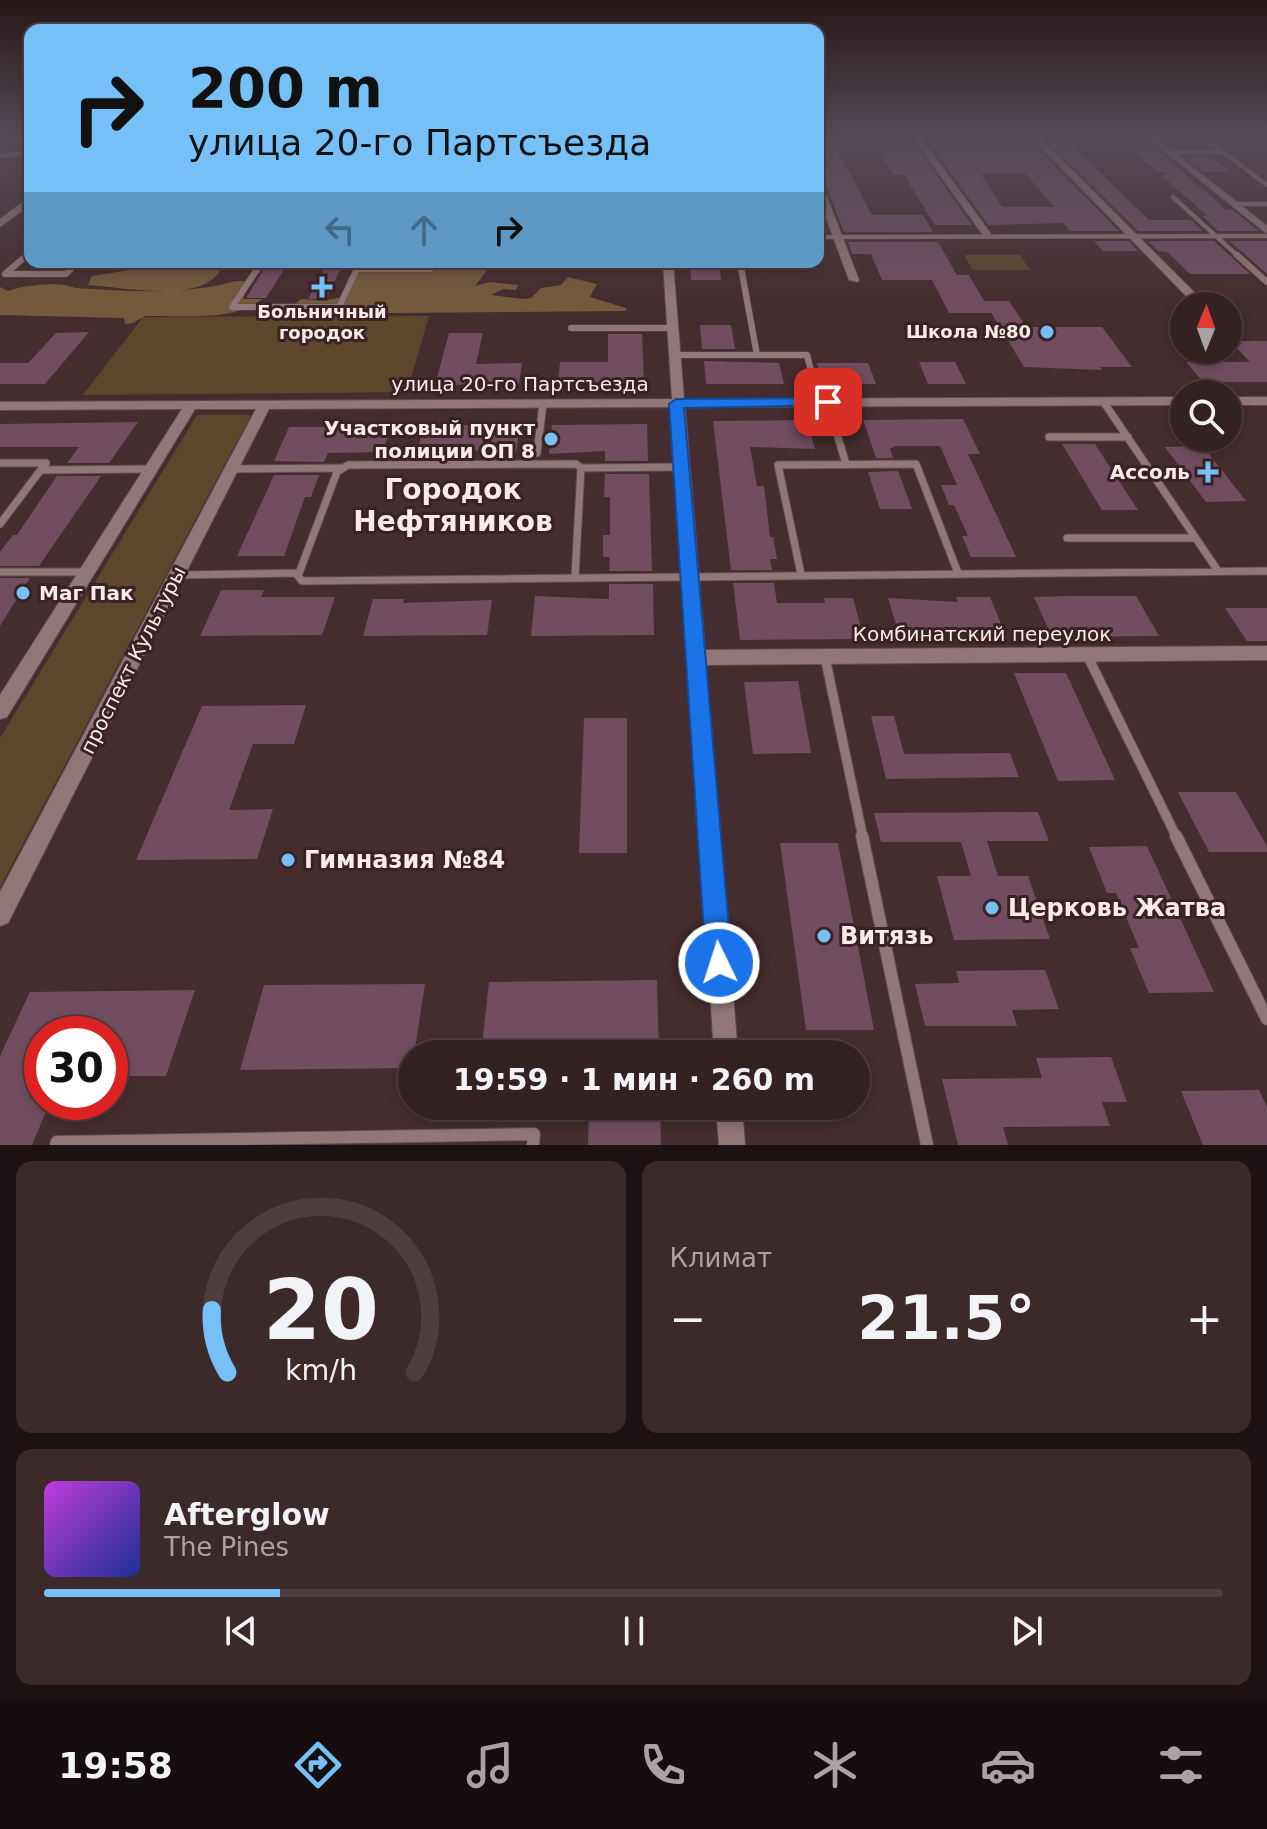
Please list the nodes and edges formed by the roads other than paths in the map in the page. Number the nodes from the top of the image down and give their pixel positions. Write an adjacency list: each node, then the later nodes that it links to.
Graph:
1 (957, 192): 11 (street)
2 (1089, 192): 12 (street)
3 (1219, 192): 6 (street)
4 (1173, 197): 13 (lane)
5 (824, 199): 15 (street)
6 (1233, 204): 7 (lane); 10 (street)
7 (1267, 204)
8 (24, 205): 9 (street)
9 (0, 224)
10 (1267, 234): 13 (lane)
11 (988, 236): 12 (lane); 15 (lane)
12 (1132, 236): 13 (lane); 24 (street)
13 (1216, 236): 23 (lane)
14 (824, 237): 15 (lane)
15 (839, 237): 22 (street)
16 (24, 257): 17 (lane)
17 (72, 268)
18 (258, 268): 19 (lane)
19 (431, 268)
20 (668, 268): 26 (street)
21 (741, 268): 28 (lane)
22 (854, 280)
23 (1267, 282)
24 (1188, 292)
25 (571, 328): 26 (lane)
26 (672, 328): 27 (street)
27 (674, 355): 28 (lane); 37 (street)
28 (757, 355): 32 (lane)
29 (1170, 401): 33 (street, улица 20-го Партсъезда)
30 (1242, 401): 31 (street)
31 (1267, 401)
32 (823, 402): 33 (street, улица 20-го Партсъезда); 37 (street, улица 20-го Партсъезда); 43 (lane)
33 (1104, 402): 40 (lane)
34 (543, 403): 36 (street, улица 20-го Партсъезда); 37 (street, улица 20-го Партсъезда); 41 (lane)
35 (192, 404): 36 (street, улица 20-го Партсъезда); 38 (street, улица 20-го Партсъезда); 47 (street)
36 (265, 404): 48 (street, проспект Культуры)
37 (676, 404): 44 (street)
38 (0, 406)
39 (1049, 437): 40 (lane)
40 (1128, 437): 52 (lane)
41 (537, 453)
42 (0, 463): 49 (lane)
43 (846, 464): 58 (lane); 59 (lane)
44 (681, 467): 46 (lane); 61 (street)
45 (341, 468): 46 (lane); 48 (lane); 57 (lane)
46 (581, 468): 62 (lane)
47 (151, 469): 49 (lane); 56 (street)
48 (232, 469): 60 (street, проспект Культуры)
49 (41, 470): 50 (lane)
50 (0, 524)
51 (1067, 538): 52 (lane)
52 (1195, 538): 53 (lane)
53 (1218, 571): 54 (lane); 58 (lane)
54 (1267, 571)
55 (0, 572): 56 (lane)
56 (87, 572): 67 (street)
57 (299, 573): 60 (lane); 62 (lane)
58 (958, 573): 59 (lane)
59 (801, 574): 61 (lane)
60 (176, 575): 68 (street, проспект Культуры)
61 (691, 575): 62 (lane); 66 (street)
62 (575, 577)
63 (1267, 653): 64 (street, Комбинатский переулок)
64 (1087, 655): 65 (street, Комбинатский переулок); 69 (lane)
65 (825, 657): 66 (street, Комбинатский переулок); 75 (lane)
66 (698, 658): 70 (street)
67 (0, 711)
68 (0, 915)
69 (1267, 1019)
70 (725, 1040)
71 (730, 1120): 74 (street)
72 (56, 1145): 73 (lane)
73 (533, 1145)
74 (732, 1145)
75 (927, 1145)

